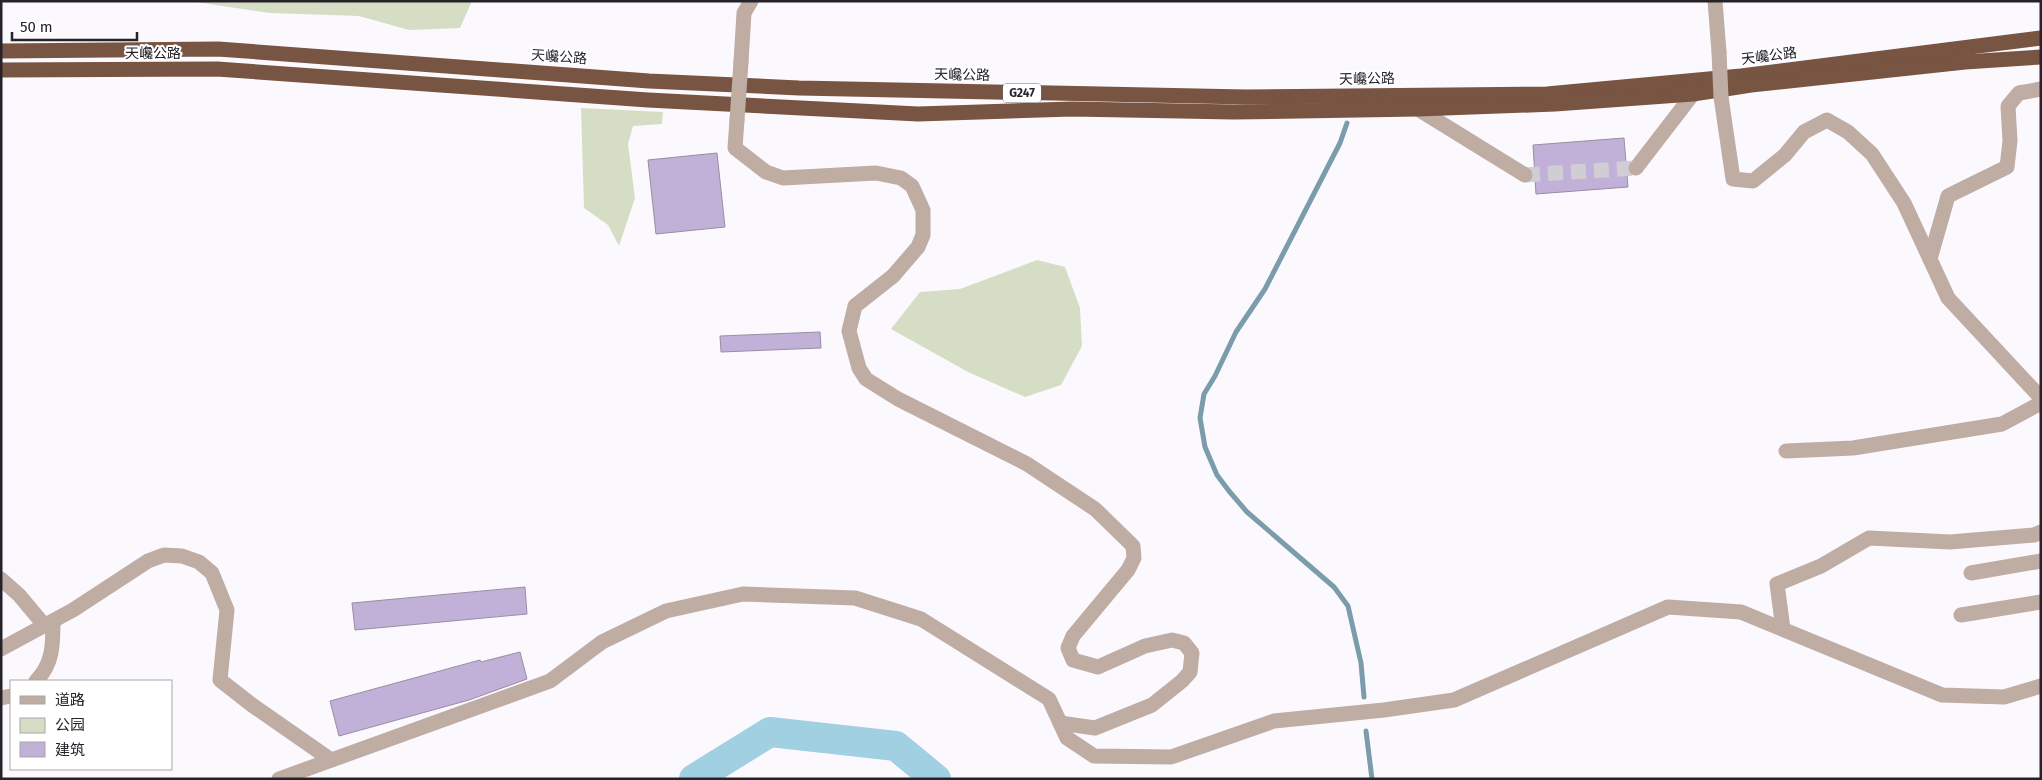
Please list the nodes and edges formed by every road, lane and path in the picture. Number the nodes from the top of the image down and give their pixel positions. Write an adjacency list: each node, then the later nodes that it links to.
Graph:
1 (751, 1): 27 (street, bridge)
2 (1715, 1): 12 (street, bridge)
3 (2041, 38): 4 (highway, 天巉公路 / G247)
4 (1, 51)
5 (2041, 57): 8 (highway, 天巉公路 / G247)
6 (1, 70): 9 (highway, 天巉公路 / G247)
7 (2041, 90): 12 (street)
8 (1692, 94): 9 (highway, 天巉公路 / G247); 10 (street)
9 (1418, 109): 11 (street)
10 (1636, 168)
11 (1525, 175)
12 (1930, 259): 13 (street)
13 (2041, 398)
14 (2041, 403): 15 (street)
15 (1786, 451)
16 (2041, 532): 23 (street)
17 (2041, 562): 18 (street)
18 (1971, 573)
19 (1, 579): 22 (street)
20 (2041, 602): 21 (street)
21 (1961, 616)
22 (49, 624): 24 (street); 25 (street); 28 (street)
23 (1783, 629): 26 (street); 27 (street)
24 (1, 649)
25 (37, 680)
26 (2041, 686)
27 (1060, 723): 28 (street)
28 (331, 760): 29 (street)
29 (279, 779)

